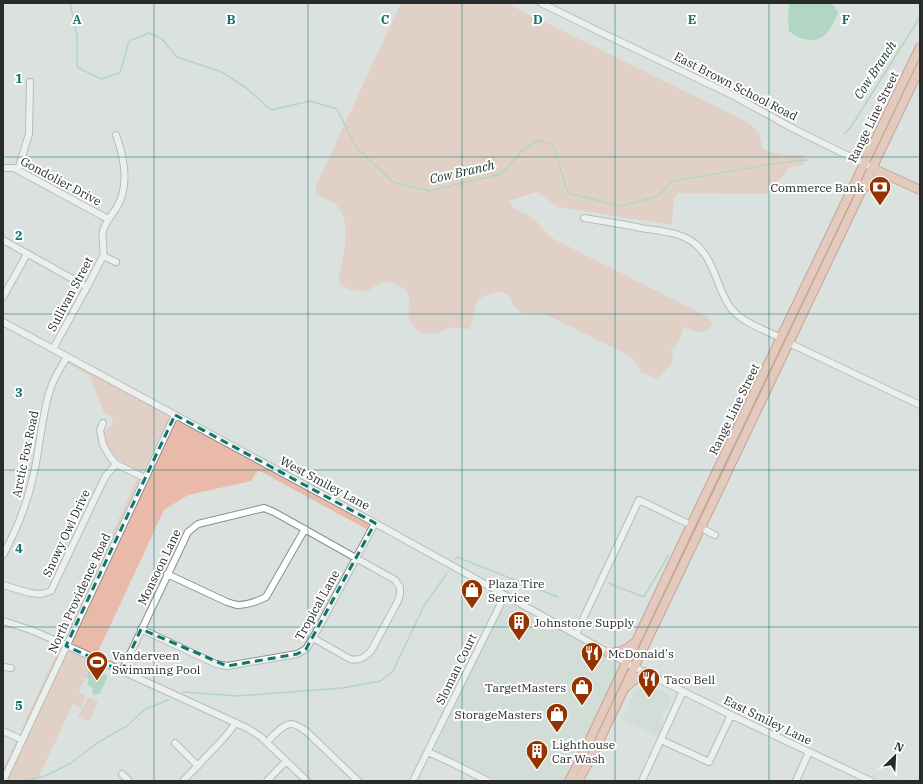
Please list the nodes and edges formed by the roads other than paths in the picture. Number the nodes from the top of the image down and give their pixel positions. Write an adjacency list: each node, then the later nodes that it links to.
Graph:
1 (541, 3): 8 (street, East Brown School Road)
2 (920, 47): 7 (main road, Range Line Street)
3 (920, 56): 4 (main road)
4 (920, 67): 11 (main road, Range Line Street)
5 (30, 82): 12 (street)
6 (116, 135): 17 (street, Sullivan Street)
7 (874, 144): 8 (main road); 9 (main road, Range Line Street)
8 (852, 158): 9 (street, East Brown School Road)
9 (864, 164): 11 (street, East Brown School Road); 24 (main road, Range Line Street)
10 (3, 168): 12 (street, Gondolier Drive)
11 (872, 168): 13 (main road, East Brown School Road); 14 (main road, Range Line Street)
12 (18, 170): 17 (street, Gondolier Drive)
13 (883, 173): 14 (main road); 15 (main road, East Brown School Road)
14 (862, 190): 27 (main road, Range Line Street)
15 (920, 190)
16 (584, 218): 26 (street)
17 (108, 219): 20 (street, Sullivan Street)
18 (3, 240): 19 (street)
19 (27, 254): 22 (street); 23 (street)
20 (103, 256): 21 (street); 22 (street, Sullivan Street)
21 (116, 262)
22 (87, 286): 28 (street, Sullivan Street)
23 (3, 297)
24 (798, 301): 26 (main road, Range Line Street); 27 (main road)
25 (3, 322): 28 (street, West Smiley Lane)
26 (781, 338): 30 (main road); 36 (main road, Range Line Street)
27 (789, 343): 30 (main road, Range Line Street); 31 (street)
28 (53, 349): 29 (street, West Smiley Lane)
29 (66, 357): 32 (street, West Smiley Lane); 42 (street, Arctic Fox Road)
30 (777, 369): 39 (main road, Range Line Street)
31 (920, 405)
32 (175, 415): 35 (street, North Providence Road); 37 (street, West Smiley Lane)
33 (103, 422): 34 (street)
34 (116, 464): 35 (street); 46 (street, Snowy Owl Drive)
35 (145, 478): 53 (street, North Providence Road)
36 (708, 490): 38 (main road, Range Line Street); 39 (main road)
37 (375, 523): 43 (street, Tropical Lane); 47 (street, West Smiley Lane)
38 (691, 525): 44 (main road); 50 (street); 52 (main road, Range Line Street)
39 (701, 528): 41 (street); 44 (main road, Range Line Street)
40 (305, 529): 43 (street, Monsoon Lane); 45 (street, Monsoon Lane); 45 (street)
41 (715, 535)
42 (3, 555)
43 (356, 558): 51 (street, Tropical Lane); 51 (street, Monsoon Lane)
44 (686, 559): 57 (main road, Range Line Street)
45 (167, 574): 49 (street, Monsoon Lane)
46 (3, 585)
47 (505, 595): 50 (street, West Smiley Lane); 70 (street, Sloman Court)
48 (3, 621): 53 (street)
49 (141, 629): 51 (street, Tropical Lane); 59 (street, Monsoon Lane)
50 (576, 634): 54 (street, West Smiley Lane)
51 (314, 638)
52 (636, 641): 54 (main road); 55 (main road, Range Line Street)
53 (66, 646): 59 (street); 66 (street, North Providence Road)
54 (608, 653): 55 (street, West Smiley Lane)
55 (626, 663): 57 (street, West Smiley Lane); 83 (main road, Range Line Street)
56 (3, 667): 58 (street)
57 (634, 667): 60 (street, East Smiley Lane); 61 (main road, Range Line Street)
58 (11, 668)
59 (122, 671): 64 (street)
60 (644, 672): 61 (main road); 62 (street, East Smiley Lane)
61 (624, 688): 84 (main road, Range Line Street)
62 (683, 691): 63 (street, East Smiley Lane); 67 (street)
63 (731, 714): 67 (street); 71 (street, East Smiley Lane)
64 (236, 722): 68 (street); 73 (street)
65 (3, 731): 66 (street)
66 (22, 740): 75 (street, North Providence Road)
67 (661, 740): 85 (street)
68 (266, 742): 72 (street); 80 (street)
69 (175, 743): 73 (street)
70 (428, 752): 81 (street, Sloman Court); 82 (street)
71 (809, 752): 86 (street); 87 (street, East Smiley Lane)
72 (286, 761): 78 (street); 79 (street)
73 (198, 766): 77 (street)
74 (122, 774): 76 (street)
75 (3, 781)
76 (129, 781)
77 (183, 781)
78 (267, 781)
79 (307, 781)
80 (358, 781)
81 (414, 781)
82 (488, 781)
83 (570, 781)
84 (578, 781)
85 (642, 781)
86 (796, 781)
87 (871, 781)

